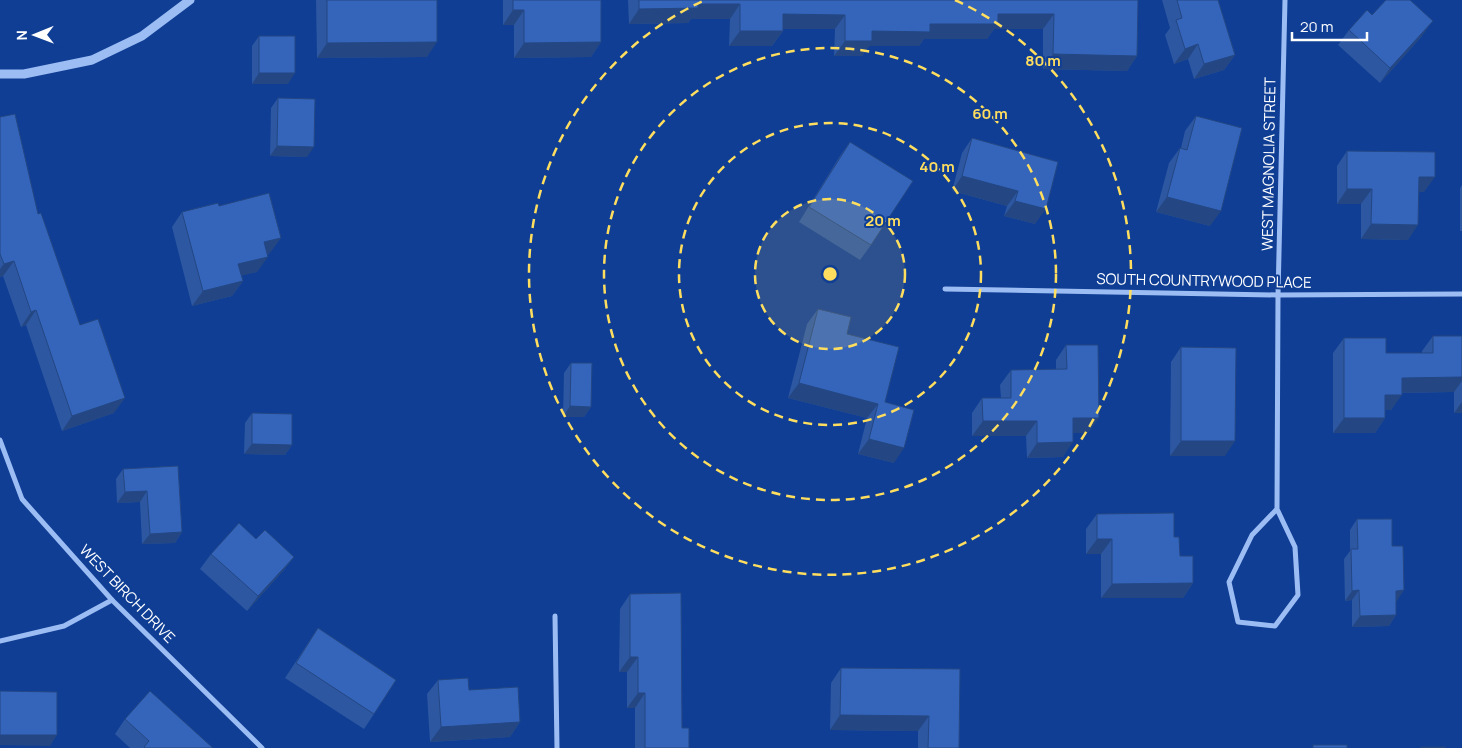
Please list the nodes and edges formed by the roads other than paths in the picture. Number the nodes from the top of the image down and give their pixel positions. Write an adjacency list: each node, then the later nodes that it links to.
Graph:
1 (190, 0): 3 (street)
2 (1285, 0): 6 (street, WEST MAGNOLIA STREET)
3 (0, 74)
4 (945, 289): 6 (street, SOUTH COUNTRYWOOD PLACE)
5 (1462, 294): 6 (street, SOUTH COUNTRYWOOD PLACE)
6 (1278, 295): 8 (street, WEST MAGNOLIA STREET)
7 (0, 440): 9 (street, WEST BIRCH DRIVE)
8 (1277, 510): 8 (street, WEST MAGNOLIA STREET)
9 (112, 600): 11 (street); 12 (street, WEST BIRCH DRIVE)
10 (554, 616): 13 (street)
11 (0, 641)
12 (262, 748)
13 (557, 748)

